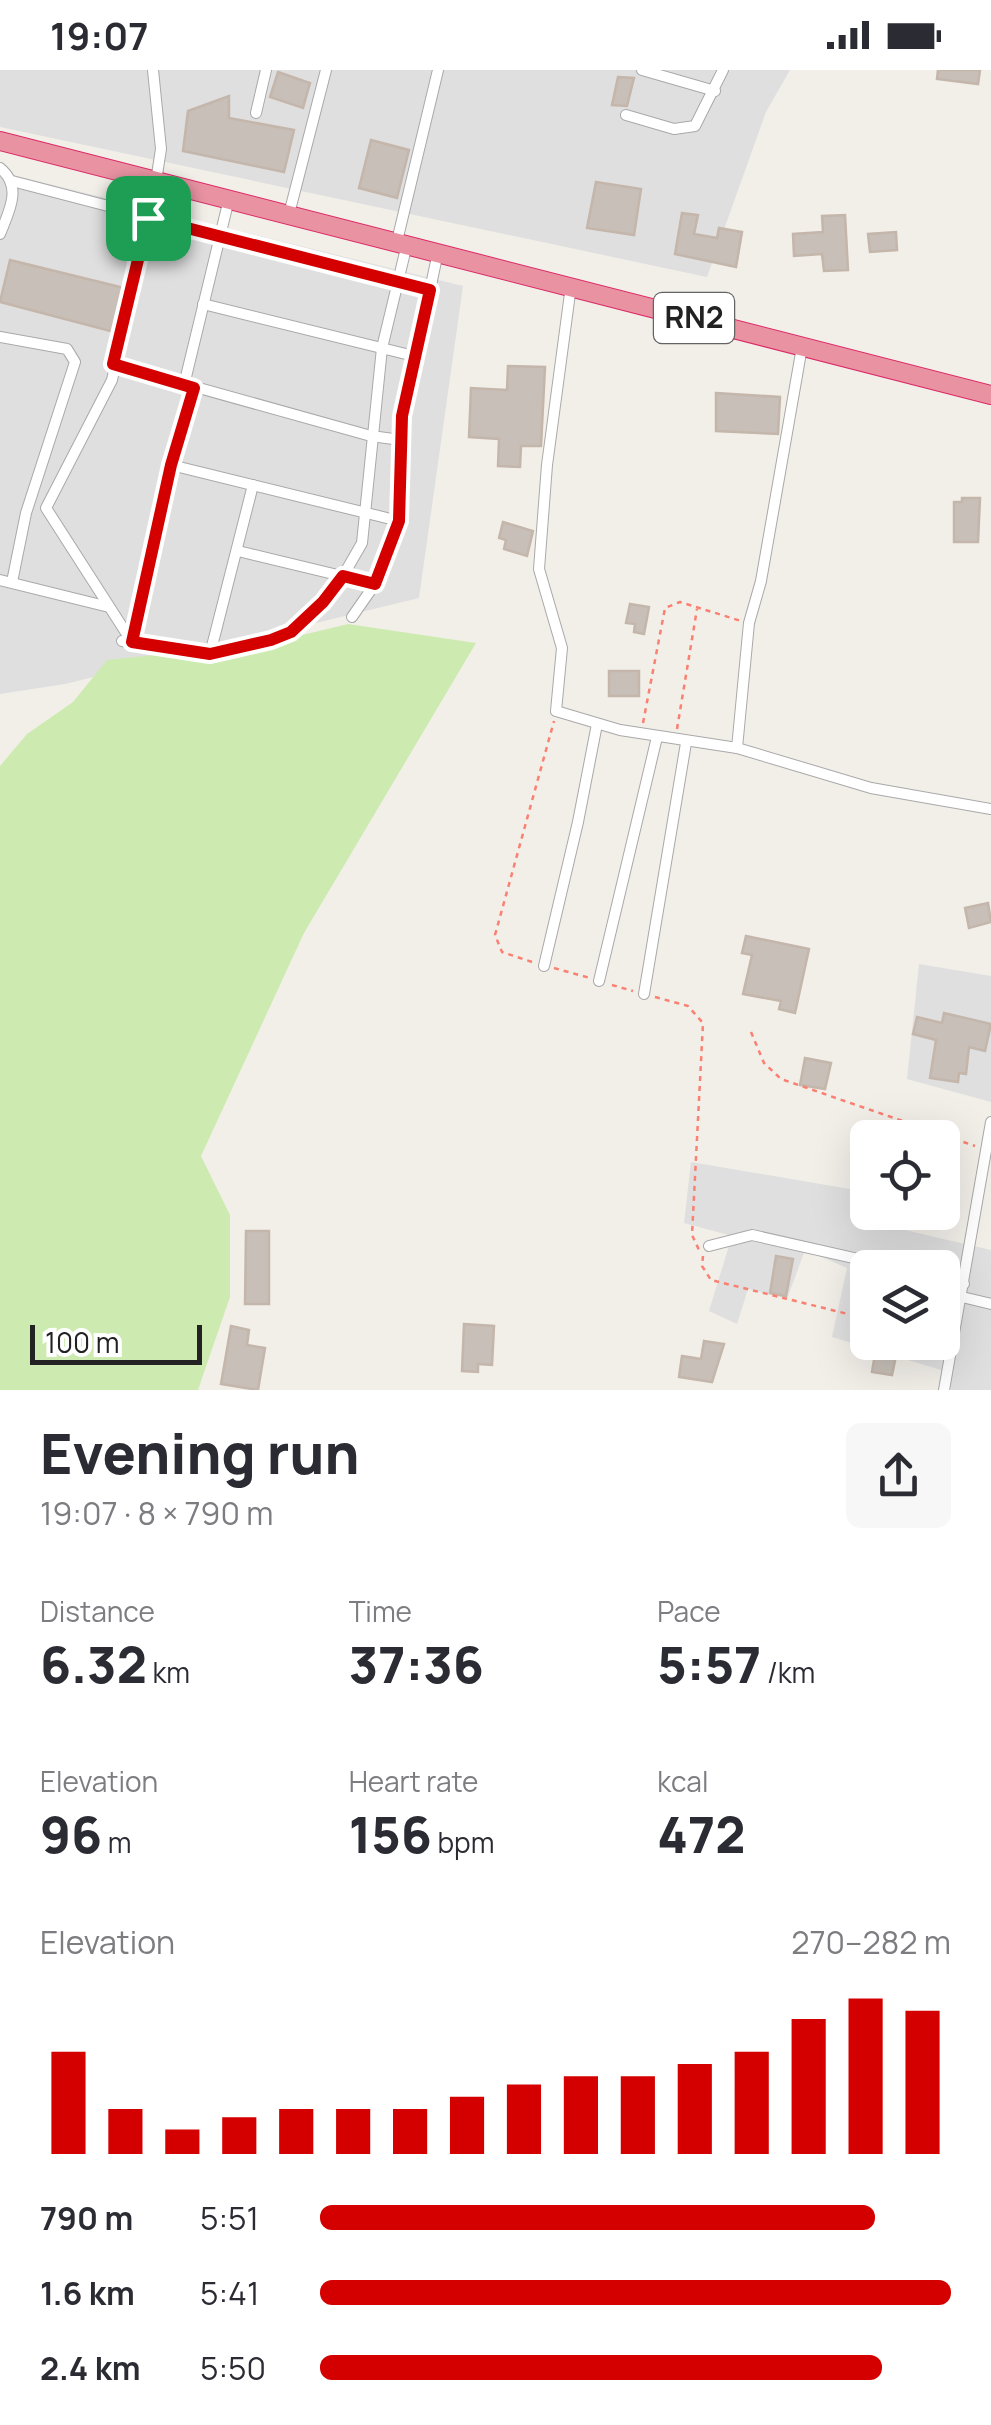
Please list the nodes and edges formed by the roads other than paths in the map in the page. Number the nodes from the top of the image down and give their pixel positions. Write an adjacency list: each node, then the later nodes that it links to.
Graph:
1 (153, 70): 13 (street)
2 (266, 70): 8 (street)
3 (326, 70): 15 (street)
4 (438, 70): 19 (street)
5 (642, 70): 7 (street)
6 (723, 70): 7 (street)
7 (715, 91): 9 (street)
8 (256, 113)
9 (626, 115)
10 (0, 142): 13 (highway, RN2)
11 (0, 168): 12 (street)
12 (12, 181): 16 (street); 17 (street)
13 (156, 181): 14 (highway, RN2)
14 (229, 199): 15 (highway, RN2); 18 (street)
15 (288, 214): 19 (highway, RN2)
16 (148, 218): 18 (street); 29 (street)
17 (0, 234)
18 (220, 237): 21 (street); 24 (street)
19 (402, 243): 20 (highway, RN2); 21 (street)
20 (438, 252): 22 (highway, RN2); 23 (street)
21 (398, 282): 23 (street); 27 (street)
22 (570, 286): 26 (highway, RN2); 46 (street)
23 (430, 290): 28 (street)
24 (203, 304): 27 (street); 30 (street)
25 (0, 336): 40 (street)
26 (802, 346): 31 (highway, RN2); 49 (street)
27 (382, 348): 28 (street); 32 (street)
28 (414, 356): 33 (street)
29 (113, 364): 30 (street); 42 (street)
30 (189, 387): 32 (street); 34 (street)
31 (991, 396)
32 (371, 436): 33 (street); 36 (street)
33 (401, 440): 37 (street)
34 (171, 465): 35 (street); 44 (street)
35 (253, 485): 36 (street); 38 (street)
36 (368, 513): 37 (street); 39 (street)
37 (399, 521): 41 (street)
38 (238, 551): 39 (street); 45 (street)
39 (343, 576): 41 (street); 45 (street)
40 (6, 581): 42 (street)
41 (375, 584): 43 (street)
42 (109, 607): 44 (street)
43 (352, 617)
44 (127, 642): 45 (street)
45 (210, 654)
46 (596, 724): 47 (street); 51 (street)
47 (656, 737): 48 (street); 52 (street)
48 (681, 742): 49 (street); 53 (street)
49 (737, 748): 50 (street)
50 (991, 809)
51 (544, 966)
52 (599, 981)
53 (644, 994)
54 (991, 1122): 58 (street)
55 (709, 1246): 56 (street)
56 (850, 1257)
57 (960, 1283): 58 (street)
58 (964, 1284): 59 (street)
59 (962, 1297): 60 (street); 61 (street)
60 (991, 1304)
61 (944, 1390)

